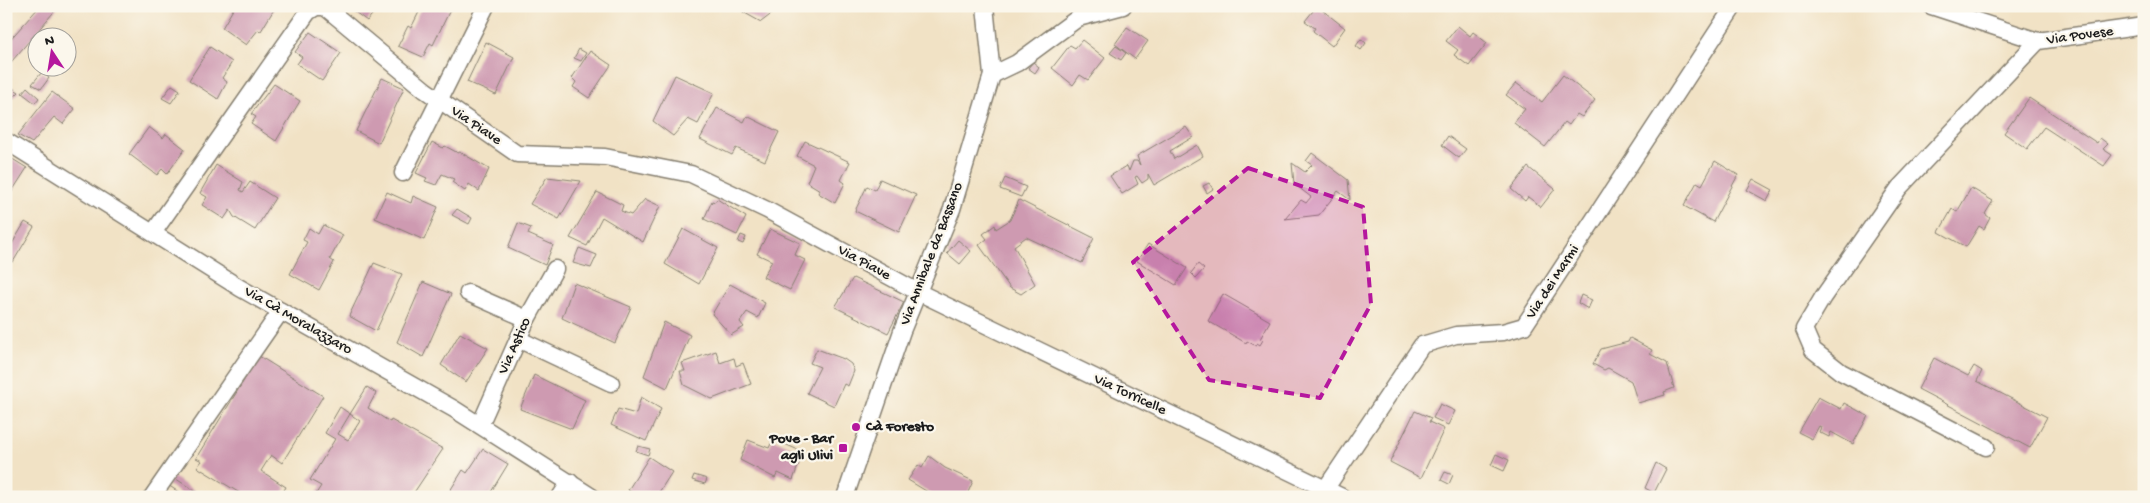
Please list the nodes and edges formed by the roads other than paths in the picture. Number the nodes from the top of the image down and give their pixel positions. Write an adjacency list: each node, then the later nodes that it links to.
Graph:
1 (486, 6): 9 (street)
2 (985, 6): 8 (street, Via Annibale da Bassano)
3 (1123, 6): 8 (street)
4 (1734, 6): 23 (street, Via dei Marmi)
5 (1931, 6): 7 (street, Via Povese)
6 (2144, 26): 7 (street, Via Povese)
7 (2038, 41): 21 (street)
8 (992, 75): 14 (street, Via Annibale da Bassano)
9 (439, 100): 11 (street); 12 (street, Via Piave); 14 (street, Via Piave)
10 (6, 141): 12 (street, Via Cà Moralazzaro)
11 (403, 173)
12 (152, 233): 16 (street, Via Cà Moralazzaro)
13 (555, 269): 17 (street, Via Astico)
14 (918, 292): 23 (street, Via Torricelle); 27 (street, Via Annibale da Bassano)
15 (468, 294): 17 (street)
16 (281, 311): 20 (street, Via Cà Moralazzaro); 24 (street)
17 (527, 319): 18 (street, Via Astico)
18 (518, 339): 19 (street); 20 (street, Via Astico)
19 (611, 383)
20 (480, 425): 22 (street, Via Cà Moralazzaro)
21 (1986, 447)
22 (570, 482): 25 (street); 26 (street, Via Cà Moralazzaro)
23 (1326, 488): 28 (street, Via Torricelle)
24 (152, 497)
25 (560, 497)
26 (592, 497)
27 (845, 497)
28 (1342, 497)

